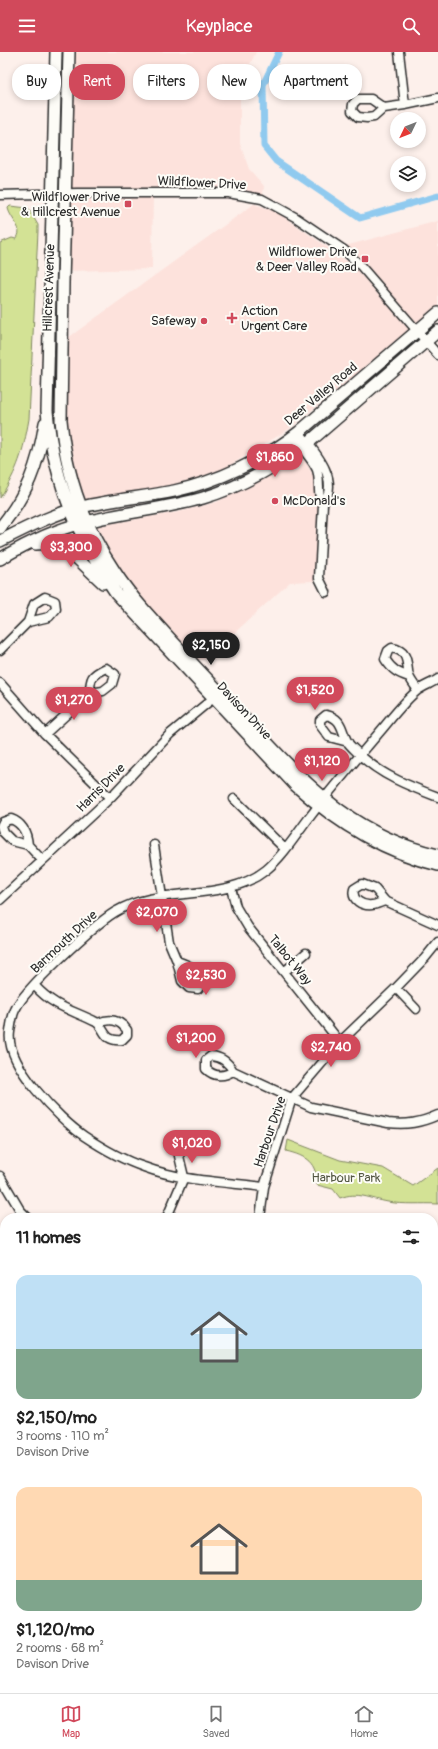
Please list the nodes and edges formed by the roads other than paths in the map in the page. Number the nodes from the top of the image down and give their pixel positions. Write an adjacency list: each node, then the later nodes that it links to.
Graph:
1 (56, 52): 8 (main road, Hillcrest Avenue)
2 (69, 52): 7 (main road, Hillcrest Avenue)
3 (399, 52): 5 (street)
4 (438, 98): 5 (street)
5 (405, 105): 6 (street)
6 (384, 108)
7 (66, 193): 8 (street, Wildflower Drive); 11 (street, Wildflower Drive); 18 (main road, Hillcrest Avenue)
8 (52, 194): 9 (street, Wildflower Drive); 15 (main road, Hillcrest Avenue)
9 (0, 195)
10 (438, 313): 11 (main road, Deer Valley Road)
11 (418, 330): 13 (street, Wildflower Drive); 16 (main road, Deer Valley Road)
12 (438, 331): 13 (main road)
13 (426, 341): 14 (street, Wildflower Drive); 17 (main road)
14 (438, 355)
15 (48, 411): 19 (main road, Hillcrest Avenue); 22 (main road)
16 (296, 434): 17 (street); 18 (main road, Deer Valley Road)
17 (304, 445): 20 (main road); 26 (street)
18 (82, 507): 19 (main road, Deer Valley Road); 20 (main road, Hillcrest Avenue)
19 (70, 510): 21 (main road, Hillcrest Avenue); 23 (main road)
20 (88, 521): 21 (main road); 35 (main road, Davison Drive)
21 (76, 524): 24 (main road); 27 (main road, Davison Drive)
22 (0, 528)
23 (0, 540)
24 (23, 547): 25 (main road); 27 (main road)
25 (0, 559)
26 (326, 592)
27 (116, 594): 35 (main road, Davison Drive)
28 (28, 622): 29 (street)
29 (0, 650)
30 (409, 677): 33 (street)
31 (438, 679): 33 (street, Barmouth Drive)
32 (0, 683): 36 (street)
33 (418, 690): 38 (street, Barmouth Drive)
34 (90, 693): 36 (street)
35 (216, 696): 40 (street, Harris Drive); 42 (main road, Davison Drive)
36 (45, 734): 40 (street)
37 (348, 742): 38 (street)
38 (360, 755): 39 (street); 42 (street, Barmouth Drive)
39 (438, 797)
40 (110, 798): 47 (street, Harris Drive)
41 (234, 799): 45 (street)
42 (322, 803): 45 (street, Barmouth Drive); 46 (main road, Davison Drive); 48 (main road, Davison Drive)
43 (28, 845): 47 (street)
44 (154, 845): 50 (street)
45 (285, 850): 49 (street, Barmouth Drive)
46 (438, 855)
47 (42, 860): 51 (street, Harris Drive)
48 (438, 865)
49 (231, 888): 50 (street, Barmouth Drive); 57 (street, Talbot Way)
50 (162, 897): 56 (street); 58 (street, Barmouth Drive)
51 (0, 900)
52 (385, 901): 53 (street)
53 (438, 925)
54 (438, 942): 59 (street, Harbour Drive)
55 (306, 952): 57 (street)
56 (177, 961)
57 (284, 972): 62 (street, Talbot Way)
58 (35, 986): 61 (street); 68 (street, Barmouth Drive)
59 (396, 988): 60 (street); 62 (street, Harbour Drive)
60 (416, 1008)
61 (98, 1023)
62 (340, 1042): 64 (street, Harbour Drive)
63 (233, 1071): 64 (street)
64 (292, 1098): 65 (street); 69 (street, Harbour Drive)
65 (438, 1114)
66 (179, 1156): 68 (street)
67 (0, 1176): 70 (street)
68 (184, 1177): 69 (street, Barmouth Drive); 71 (street)
69 (264, 1187): 72 (street, Harbour Drive)
70 (23, 1213)
71 (168, 1213)
72 (261, 1213)

